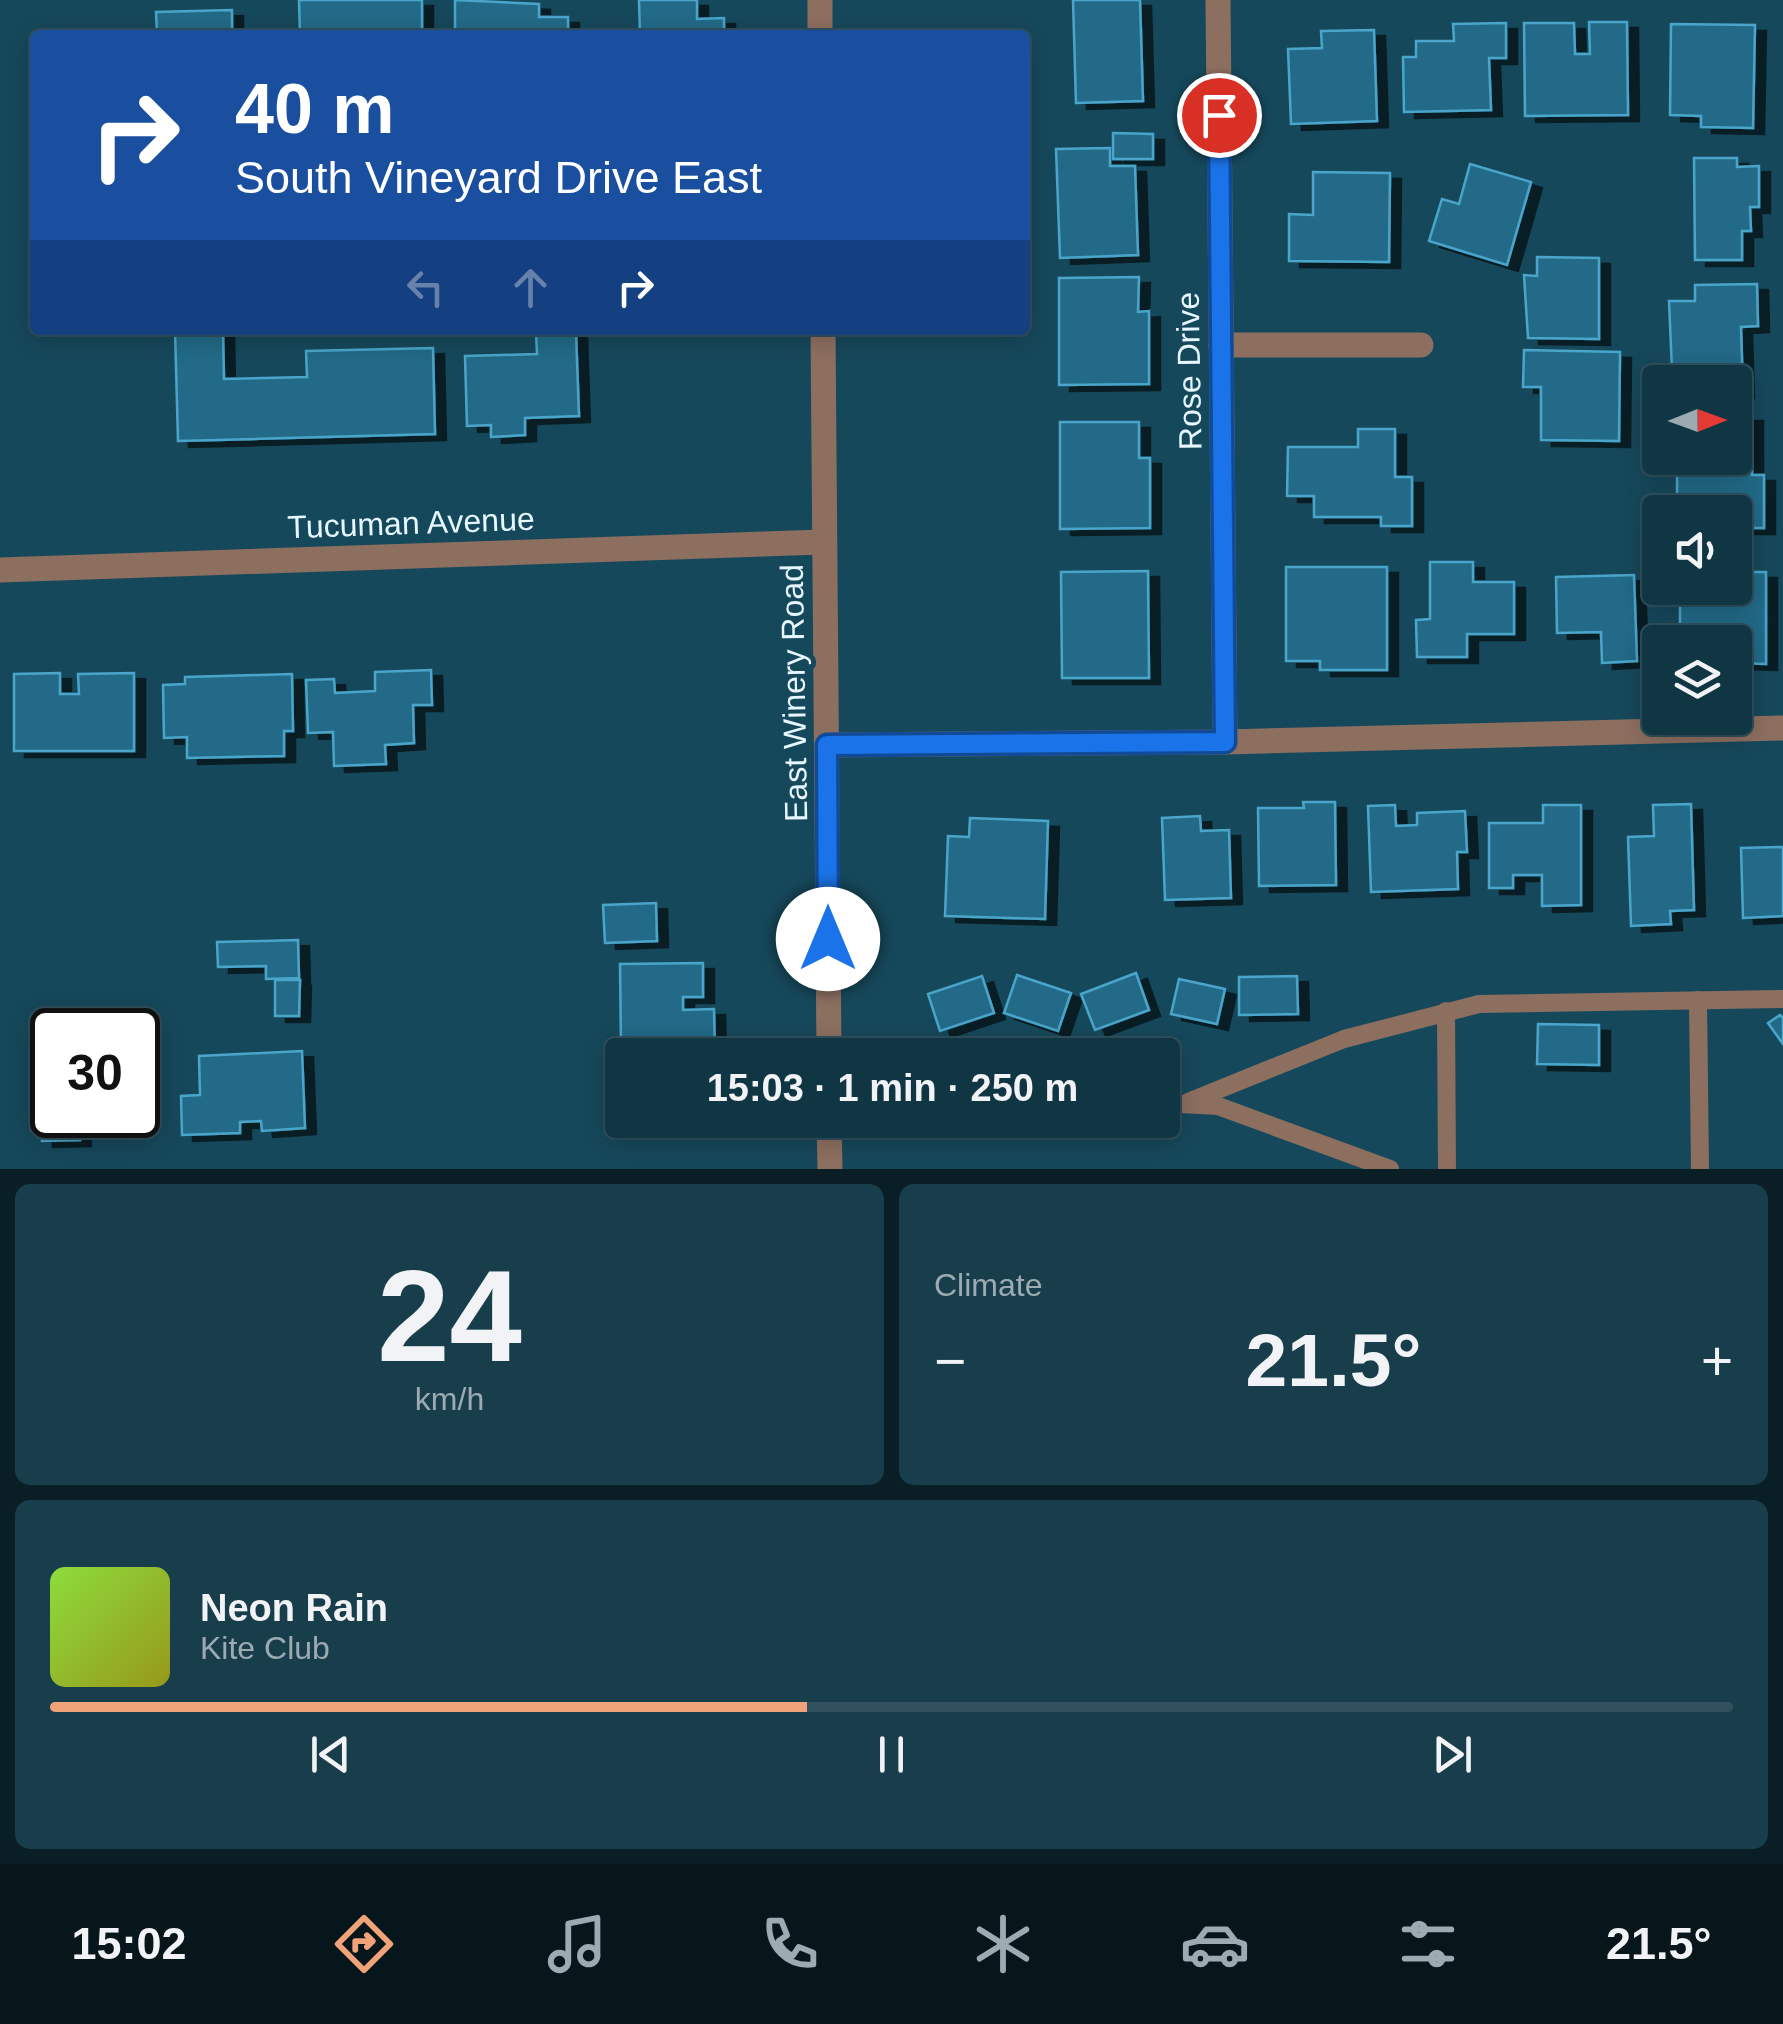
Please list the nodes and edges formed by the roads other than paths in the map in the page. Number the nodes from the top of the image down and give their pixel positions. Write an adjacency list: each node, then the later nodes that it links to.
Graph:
1 (820, 0): 3 (street)
2 (1218, 0): 5 (street, Rose Drive)
3 (820, 30)
4 (823, 335): 7 (street, East Winery Road)
5 (1221, 345): 6 (street); 10 (street, Rose Drive)
6 (1421, 345)
7 (824, 542): 8 (street, Tucuman Avenue); 11 (street, East Winery Road)
8 (0, 570)
9 (1783, 728): 10 (street)
10 (1225, 742): 11 (street)
11 (827, 745): 15 (street, East Winery Road)
12 (1783, 999): 13 (lane)
13 (1698, 1000): 14 (lane); 22 (lane)
14 (1446, 1011): 17 (lane); 21 (lane)
15 (829, 1038)
16 (1180, 1102): 17 (lane)
17 (1188, 1102): 20 (lane)
18 (829, 1138): 19 (street)
19 (830, 1169)
20 (1390, 1169)
21 (1447, 1169)
22 (1700, 1169)

